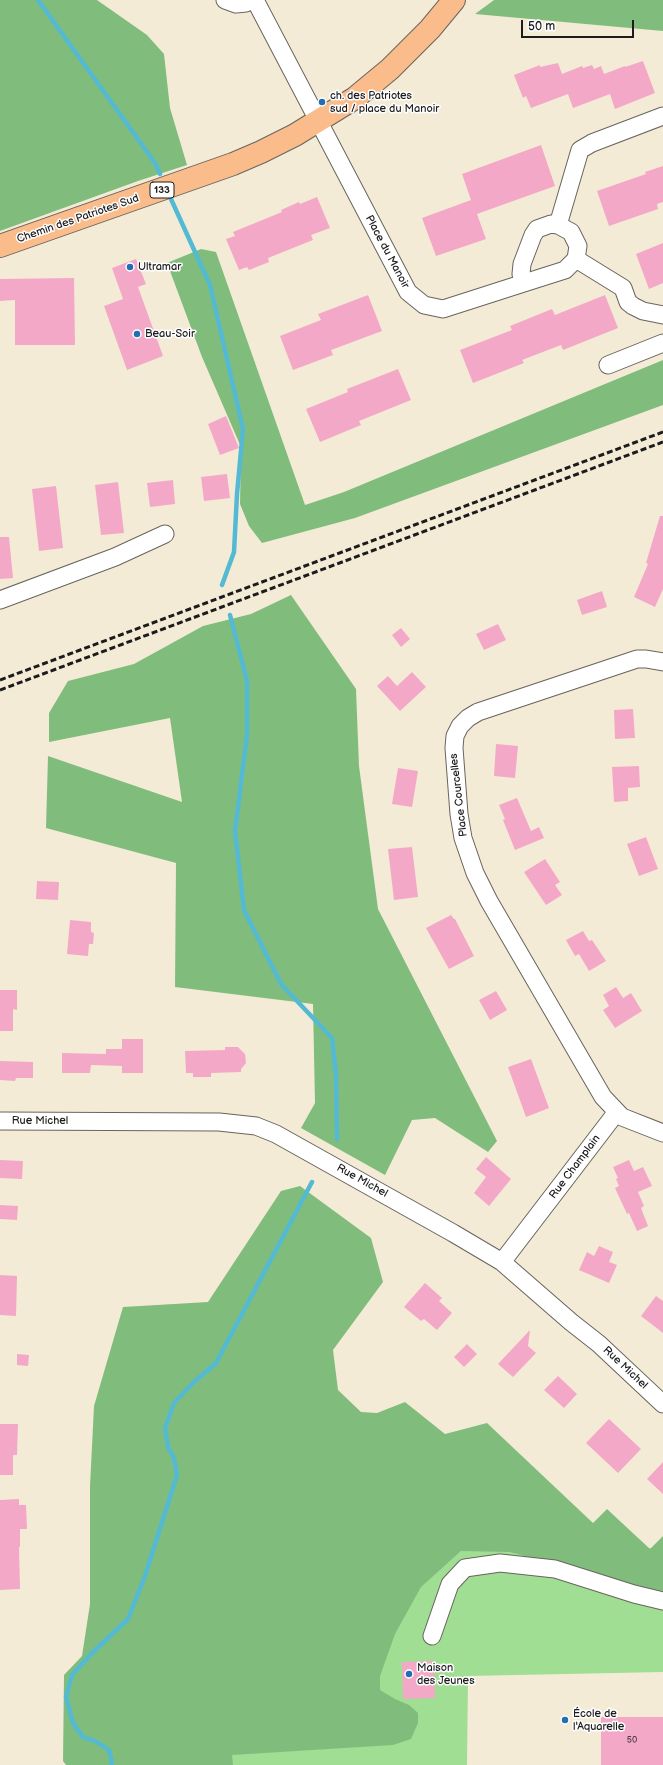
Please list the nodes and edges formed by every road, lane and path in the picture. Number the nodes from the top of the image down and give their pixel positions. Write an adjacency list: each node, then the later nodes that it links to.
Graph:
1 (224, 0): 2 (street)
2 (251, 0)
3 (255, 0): 6 (street, Place du Manoir)
4 (454, 0): 6 (main road, Chemin des Patriotes Sud / 133)
5 (663, 116): 7 (street)
6 (319, 121): 8 (main road, Chemin des Patriotes Sud / 133); 10 (street, Place du Manoir)
7 (558, 225): 9 (street); 10 (street)
8 (0, 246)
9 (576, 259): 10 (street, Place du Manoir); 11 (street)
10 (524, 282)
11 (663, 315)
12 (663, 343): 13 (street)
13 (608, 366)
14 (165, 534): 15 (street)
15 (0, 600)
16 (663, 662): 17 (street, Place Courcelles)
17 (616, 1113): 19 (street); 20 (street, Rue Champlain)
18 (0, 1121): 20 (street, Rue Michel)
19 (663, 1133)
20 (502, 1262): 21 (street, Rue Michel)
21 (663, 1404)
22 (663, 1600): 23 (street)
23 (432, 1636)

